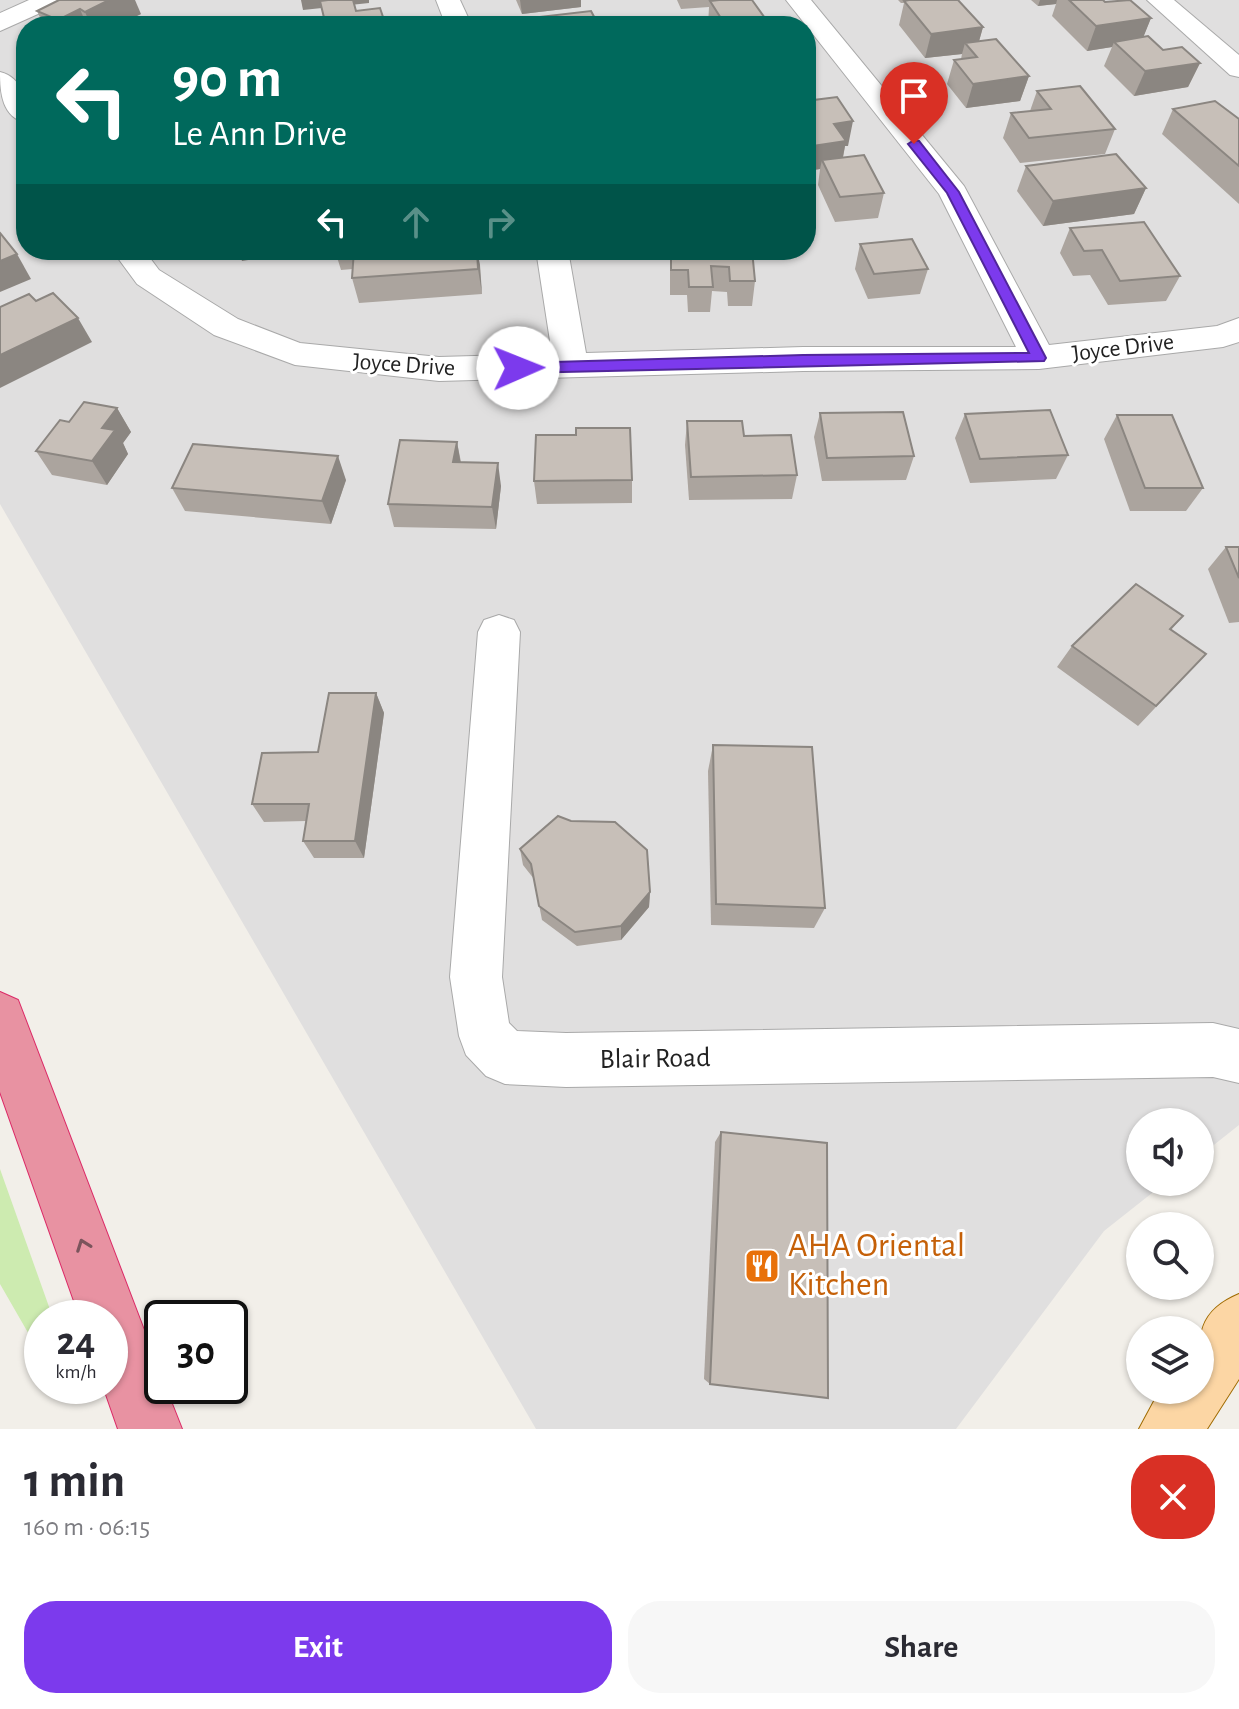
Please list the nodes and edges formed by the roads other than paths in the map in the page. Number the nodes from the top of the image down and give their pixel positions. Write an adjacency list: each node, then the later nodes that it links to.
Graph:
1 (49, 0): 6 (street)
2 (798, 0): 4 (street)
3 (1159, 0): 7 (street)
4 (811, 16)
5 (816, 22): 13 (street)
6 (0, 23)
7 (1239, 69)
8 (0, 80): 9 (street)
9 (16, 102)
10 (135, 260): 14 (street, Joyce Drive)
11 (554, 260): 14 (street)
12 (1239, 329): 13 (street, Joyce Drive)
13 (1039, 358): 14 (street, Joyce Drive)
14 (571, 367)
15 (499, 632): 17 (street, Blair Road)
16 (0, 1018): 18 (highway, one-way to 16)
17 (1239, 1056)
18 (103, 1300)
19 (1239, 1324): 20 (main road)
20 (1214, 1362)
21 (128, 1368): 23 (highway)
22 (1187, 1404): 24 (main road)
23 (150, 1429)
24 (1171, 1429)

